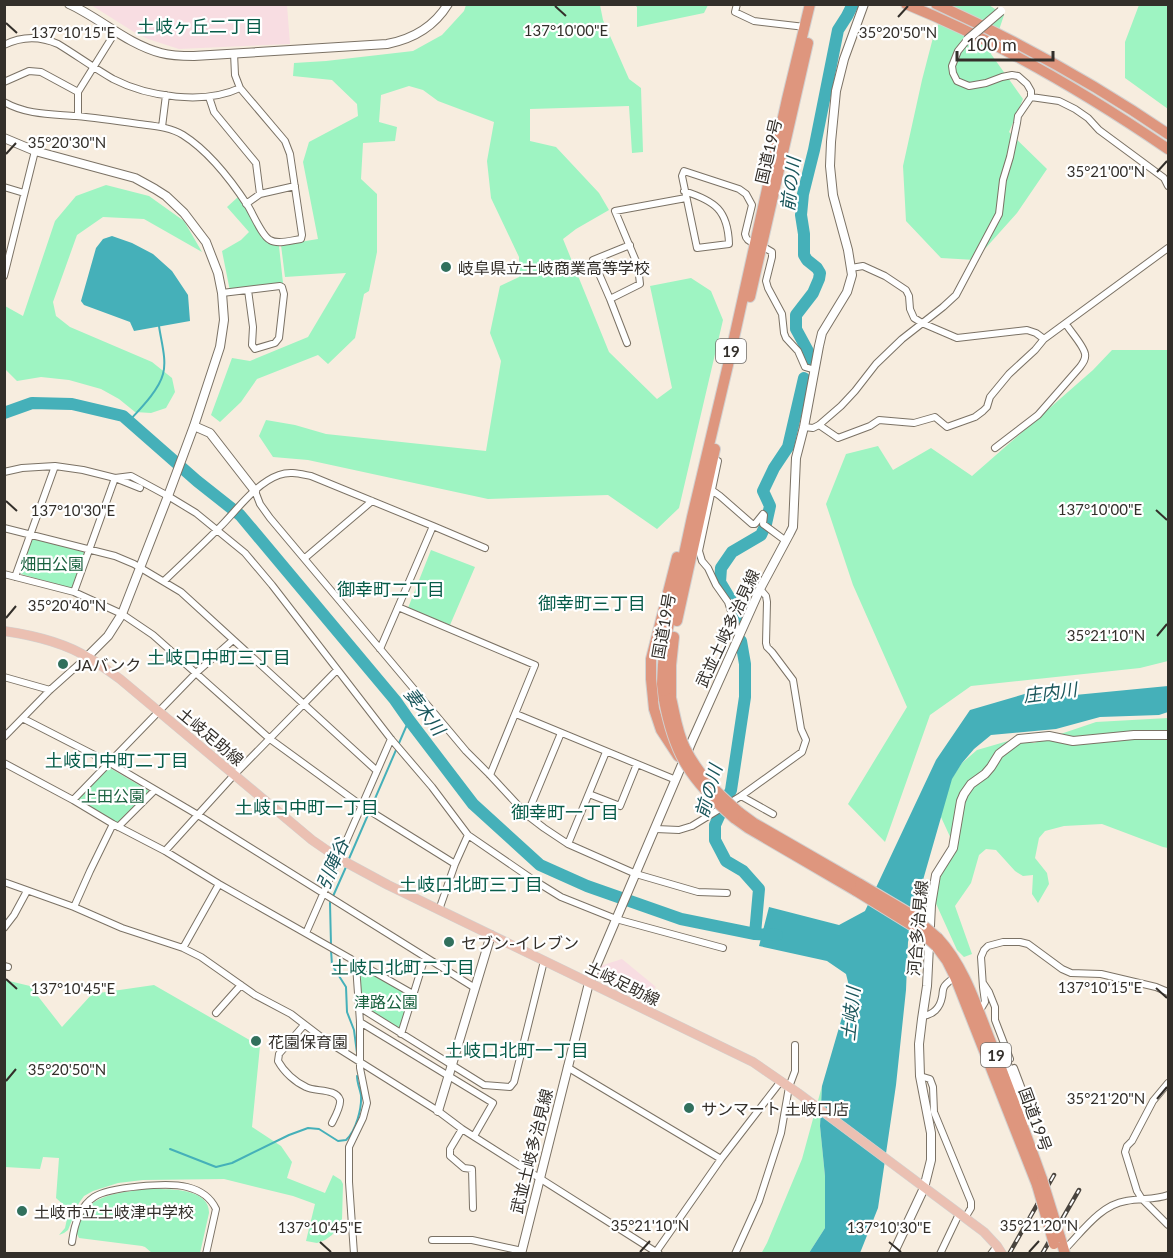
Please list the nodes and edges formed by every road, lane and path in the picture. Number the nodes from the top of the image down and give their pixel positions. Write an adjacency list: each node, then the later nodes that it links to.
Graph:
1 (69, 4): 10 (main road)
2 (448, 4): 13 (main road)
3 (737, 4): 9 (street)
4 (864, 4): 38 (main road, 武並土岐多治見線)
5 (936, 4): 24 (highway)
6 (815, 5): 9 (highway, 国道19号 / 19); 36 (highway, 国道19号 / 19)
7 (909, 5): 26 (highway)
8 (1004, 8): 11 (main road, bridge)
9 (805, 27): 36 (highway, 国道19号 / 19)
10 (116, 31): 13 (main road); 14 (street)
11 (967, 40): 20 (street)
12 (4, 45): 14 (street)
13 (234, 53): 16 (street)
14 (94, 66): 17 (street); 18 (street)
15 (4, 82): 17 (street)
16 (240, 88): 19 (street); 28 (street)
17 (78, 92): 22 (street)
18 (166, 96): 19 (street); 23 (street)
19 (209, 97): 32 (street)
20 (1031, 97): 29 (street); 43 (street)
21 (4, 102): 22 (street)
22 (78, 116): 23 (street)
23 (162, 127): 34 (street)
24 (1168, 134)
25 (4, 138): 27 (main road)
26 (1168, 148)
27 (35, 151): 31 (street); 41 (main road)
28 (295, 186): 32 (street); 34 (street)
29 (1168, 186)
30 (4, 187): 31 (street)
31 (24, 193): 39 (street)
32 (260, 194): 34 (street)
33 (685, 195): 33 (street); 35 (street); 36 (street)
34 (246, 204)
35 (630, 245): 42 (street); 42 (street)
36 (758, 245): 47 (street); 52 (highway, 国道19号 / 19); 61 (highway, 国道19号 / 19)
37 (1168, 248): 44 (street)
38 (851, 267): 43 (street); 47 (main road, 武並土岐多治見線)
39 (4, 276)
40 (248, 290): 40 (street); 41 (street)
41 (222, 293): 49 (main road)
42 (610, 299): 46 (street)
43 (922, 323): 45 (street); 48 (street)
44 (1065, 324): 45 (street); 51 (street)
45 (1044, 339): 48 (street)
46 (627, 342)
47 (814, 370): 50 (main road, 武並土岐多治見線)
48 (819, 425): 50 (street)
49 (194, 426): 58 (main road); 59 (main road)
50 (804, 427): 66 (main road, 武並土岐多治見線)
51 (995, 448)
52 (713, 459): 57 (street); 87 (highway, 国道19号 / 19)
53 (54, 466): 54 (street); 55 (street); 65 (street)
54 (4, 472)
55 (115, 478): 56 (street); 59 (street); 68 (street)
56 (140, 488)
57 (713, 491): 66 (street); 79 (street)
58 (252, 493): 60 (street); 64 (street); 69 (street)
59 (169, 494): 64 (street); 70 (main road)
60 (372, 501): 62 (street); 69 (street)
61 (692, 517): 87 (highway, 国道19号 / 19); 98 (highway)
62 (433, 526): 67 (street); 76 (street)
63 (4, 528): 65 (street)
64 (219, 528): 73 (street); 83 (street)
65 (30, 535): 68 (street); 72 (street)
66 (786, 541): 74 (main road, 武並土岐多治見線)
67 (485, 548)
68 (89, 550): 70 (street); 75 (street)
69 (305, 558): 81 (street)
70 (140, 568): 73 (street); 77 (main road)
71 (4, 574): 72 (street)
72 (15, 577): 75 (street)
73 (164, 581): 80 (street)
74 (760, 590): 79 (main road, 武並土岐多治見線); 108 (street)
75 (74, 592): 77 (street)
76 (399, 608): 81 (street); 90 (street)
77 (122, 614): 82 (main road); 84 (street)
78 (4, 631): 82 (main road, 土岐足助線)
79 (739, 636): 98 (main road, 武並土岐多治見線)
80 (233, 640): 84 (street); 88 (street)
81 (380, 649): 103 (street)
82 (87, 657): 86 (street); 89 (main road, 土岐足助線)
83 (337, 670): 88 (street); 96 (street)
84 (196, 673): 89 (street); 95 (street)
85 (4, 677): 86 (street)
86 (50, 690): 91 (street)
87 (667, 699): 133 (highway, 国道19号 / 19, bridge)
88 (304, 704): 95 (street); 102 (street)
89 (158, 712): 100 (street); 104 (main road, 土岐足助線)
90 (516, 714): 92 (street); 103 (street)
91 (24, 719): 94 (street); 100 (street)
92 (561, 733): 97 (street); 111 (street)
93 (1168, 735): 149 (main road, 河合多治見線)
94 (4, 737)
95 (270, 739): 104 (street); 110 (street)
96 (391, 739): 102 (street); 116 (street)
97 (606, 752): 101 (street); 107 (street)
98 (684, 760): 105 (main road, 武並土岐多治見線)
99 (4, 763): 109 (street)
100 (110, 764): 106 (street); 109 (street)
101 (637, 764): 105 (street); 107 (street)
102 (377, 771): 110 (street)
103 (490, 775): 111 (street)
104 (234, 776): 113 (street); 119 (main road, 土岐足助線)
105 (676, 780): 115 (main road, 武並土岐多治見線)
106 (154, 790): 113 (street); 114 (street)
107 (589, 795): 117 (street)
108 (741, 796): 112 (street); 115 (street)
109 (73, 800): 114 (street)
110 (362, 806): 119 (street); 120 (street)
111 (527, 814): 117 (street)
112 (773, 814)
113 (198, 815): 118 (street); 125 (street)
114 (116, 825): 118 (street); 127 (street)
115 (656, 829): 121 (main road, 武並土岐多治見線)
116 (468, 835): 120 (street); 129 (street)
117 (568, 844): 121 (street)
118 (165, 851): 123 (street)
119 (338, 858): 125 (street); 128 (main road, 土岐足助線)
120 (455, 864): 128 (street)
121 (636, 875): 126 (street); 129 (main road, 武並土岐多治見線)
122 (4, 882): 124 (street)
123 (219, 884): 131 (street); 134 (street)
124 (27, 891): 127 (street); 130 (street)
125 (324, 893): 131 (street); 136 (street)
126 (727, 893)
127 (74, 907): 134 (street)
128 (439, 910): 132 (main road, 土岐足助線)
129 (617, 917): 135 (street); 140 (main road, 武並土岐多治見線)
130 (4, 928)
131 (306, 933): 138 (street)
132 (491, 934): 137 (main road, 土岐足助線); 143 (main road)
133 (937, 942): 139 (highway, 国道19号 / 19); 147 (highway, 国道19号 / 19)
134 (183, 948): 142 (street)
135 (723, 948)
136 (424, 957): 143 (street); 145 (street)
137 (544, 960): 140 (main road, 土岐足助線); 156 (street)
138 (356, 965): 145 (street); 146 (street)
139 (955, 977): 149 (street); 170 (highway, 国道19号 / 19)
140 (589, 983): 157 (main road, 武並土岐多治見線); 161 (main road, 土岐足助線)
141 (982, 983): 144 (street); 147 (street); 154 (street)
142 (241, 985): 148 (street); 151 (street)
143 (475, 988): 156 (main road)
144 (1168, 992)
145 (413, 994): 152 (street)
146 (359, 1007): 150 (street); 152 (street)
147 (978, 1010): 165 (highway, 国道19号 / 19)
148 (216, 1013)
149 (922, 1016): 158 (main road, 河合多治見線)
150 (360, 1022): 155 (street); 159 (street)
151 (304, 1025): 155 (street); 164 (street)
152 (401, 1034): 156 (street)
153 (795, 1045): 161 (street)
154 (1010, 1059): 162 (street); 165 (street)
155 (360, 1062): 163 (street); 184 (street)
156 (452, 1065): 159 (main road)
157 (567, 1067): 168 (street); 169 (main road, 武並土岐多治見線)
158 (920, 1076): 171 (main road, 河合多治見線); 175 (street)
159 (449, 1077): 163 (main road); 167 (street)
160 (1168, 1083): 173 (street)
161 (785, 1084): 168 (street); 171 (main road, 土岐足助線); 185 (street)
162 (1028, 1105)
163 (438, 1111): 166 (street)
164 (333, 1123)
165 (1023, 1126): 170 (highway, 国道19号 / 19)
166 (462, 1128): 167 (street); 174 (street)
167 (474, 1136): 169 (street)
168 (722, 1159): 182 (street)
169 (539, 1178): 181 (main road, 武並土岐多治見線); 182 (street)
170 (1039, 1182): 179 (highway, 国道19号 / 19, bridge)
171 (924, 1188): 175 (main road, 土岐足助線); 186 (main road, 河合多治見線)
172 (1168, 1196): 173 (street)
173 (1143, 1199): 176 (street); 179 (street)
174 (473, 1208)
175 (962, 1216): 180 (main road, 土岐足助線); 187 (street)
176 (1168, 1225)
177 (432, 1240): 181 (street)
178 (72, 1242): 183 (street)
179 (1060, 1248)
180 (997, 1251)
181 (521, 1252)
182 (657, 1253)
183 (206, 1254)
184 (354, 1254)
185 (735, 1254)
186 (893, 1254)
187 (940, 1254)

